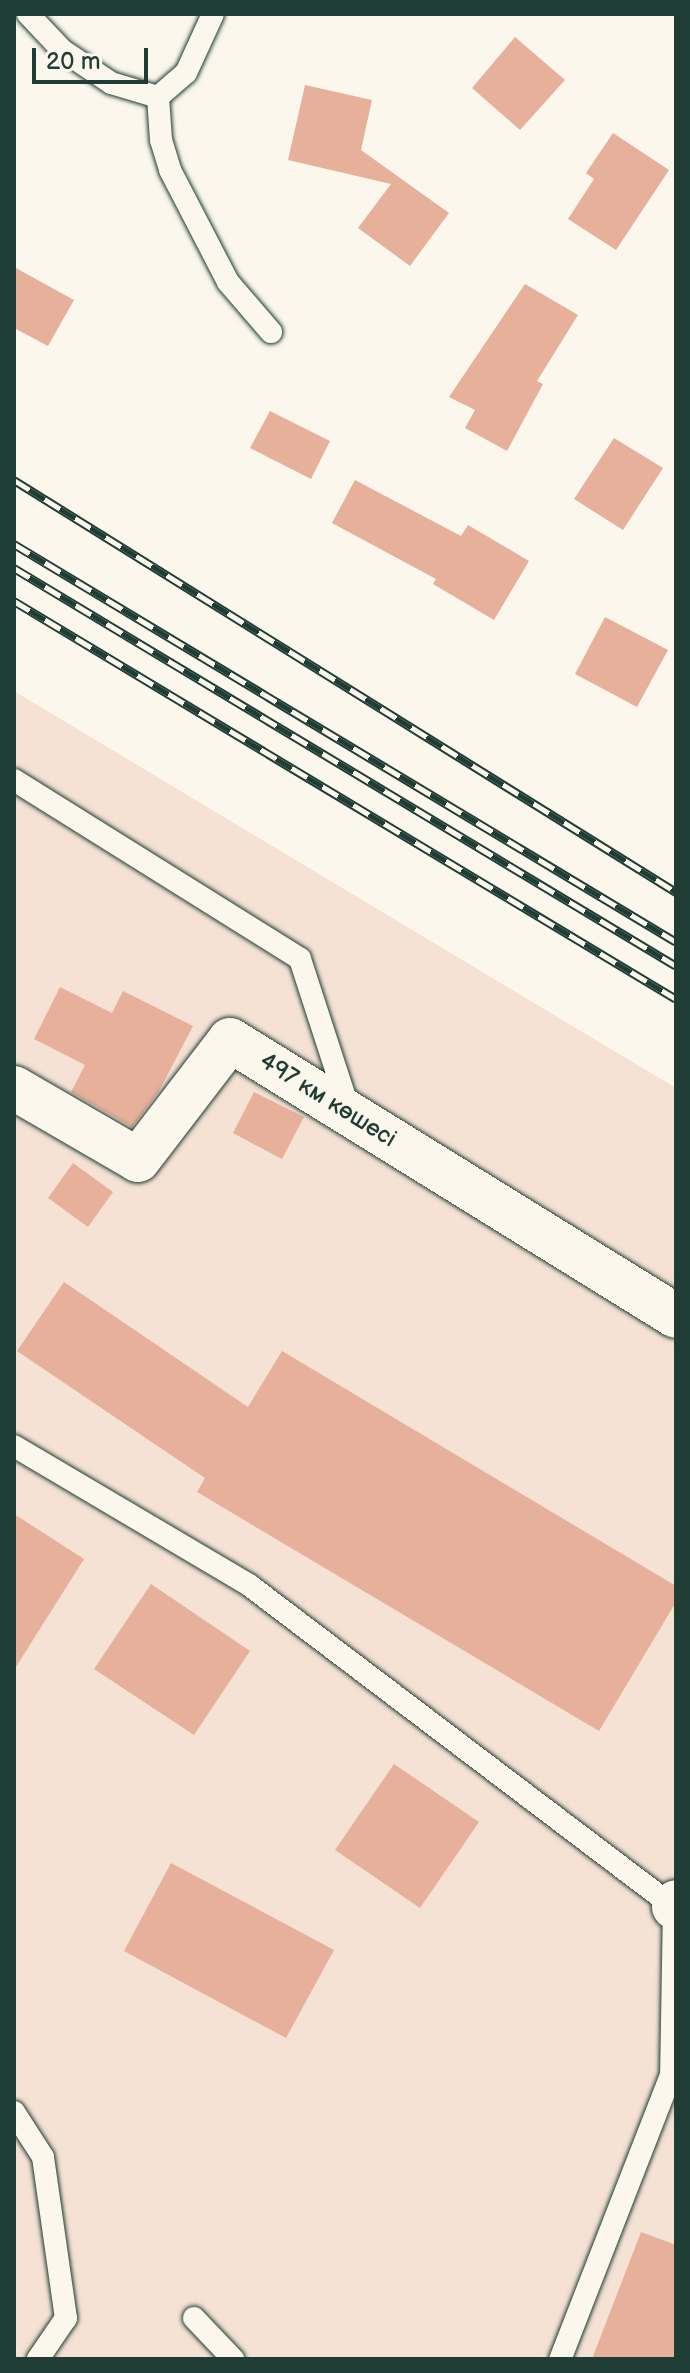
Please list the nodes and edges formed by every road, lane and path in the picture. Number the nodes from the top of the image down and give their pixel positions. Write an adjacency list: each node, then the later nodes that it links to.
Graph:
1 (28, 14): 3 (lane)
2 (213, 14): 3 (lane)
3 (158, 97): 4 (lane)
4 (271, 332)
5 (14, 780): 7 (lane)
6 (14, 1088): 7 (street, 497 км көшесі)
7 (351, 1115): 8 (street, 497 км көшесі)
8 (676, 1316)
9 (14, 1446): 10 (lane)
10 (675, 1905): 15 (lane)
11 (14, 2112): 13 (lane)
12 (194, 2318): 14 (lane)
13 (38, 2359)
14 (233, 2359)
15 (560, 2359)

